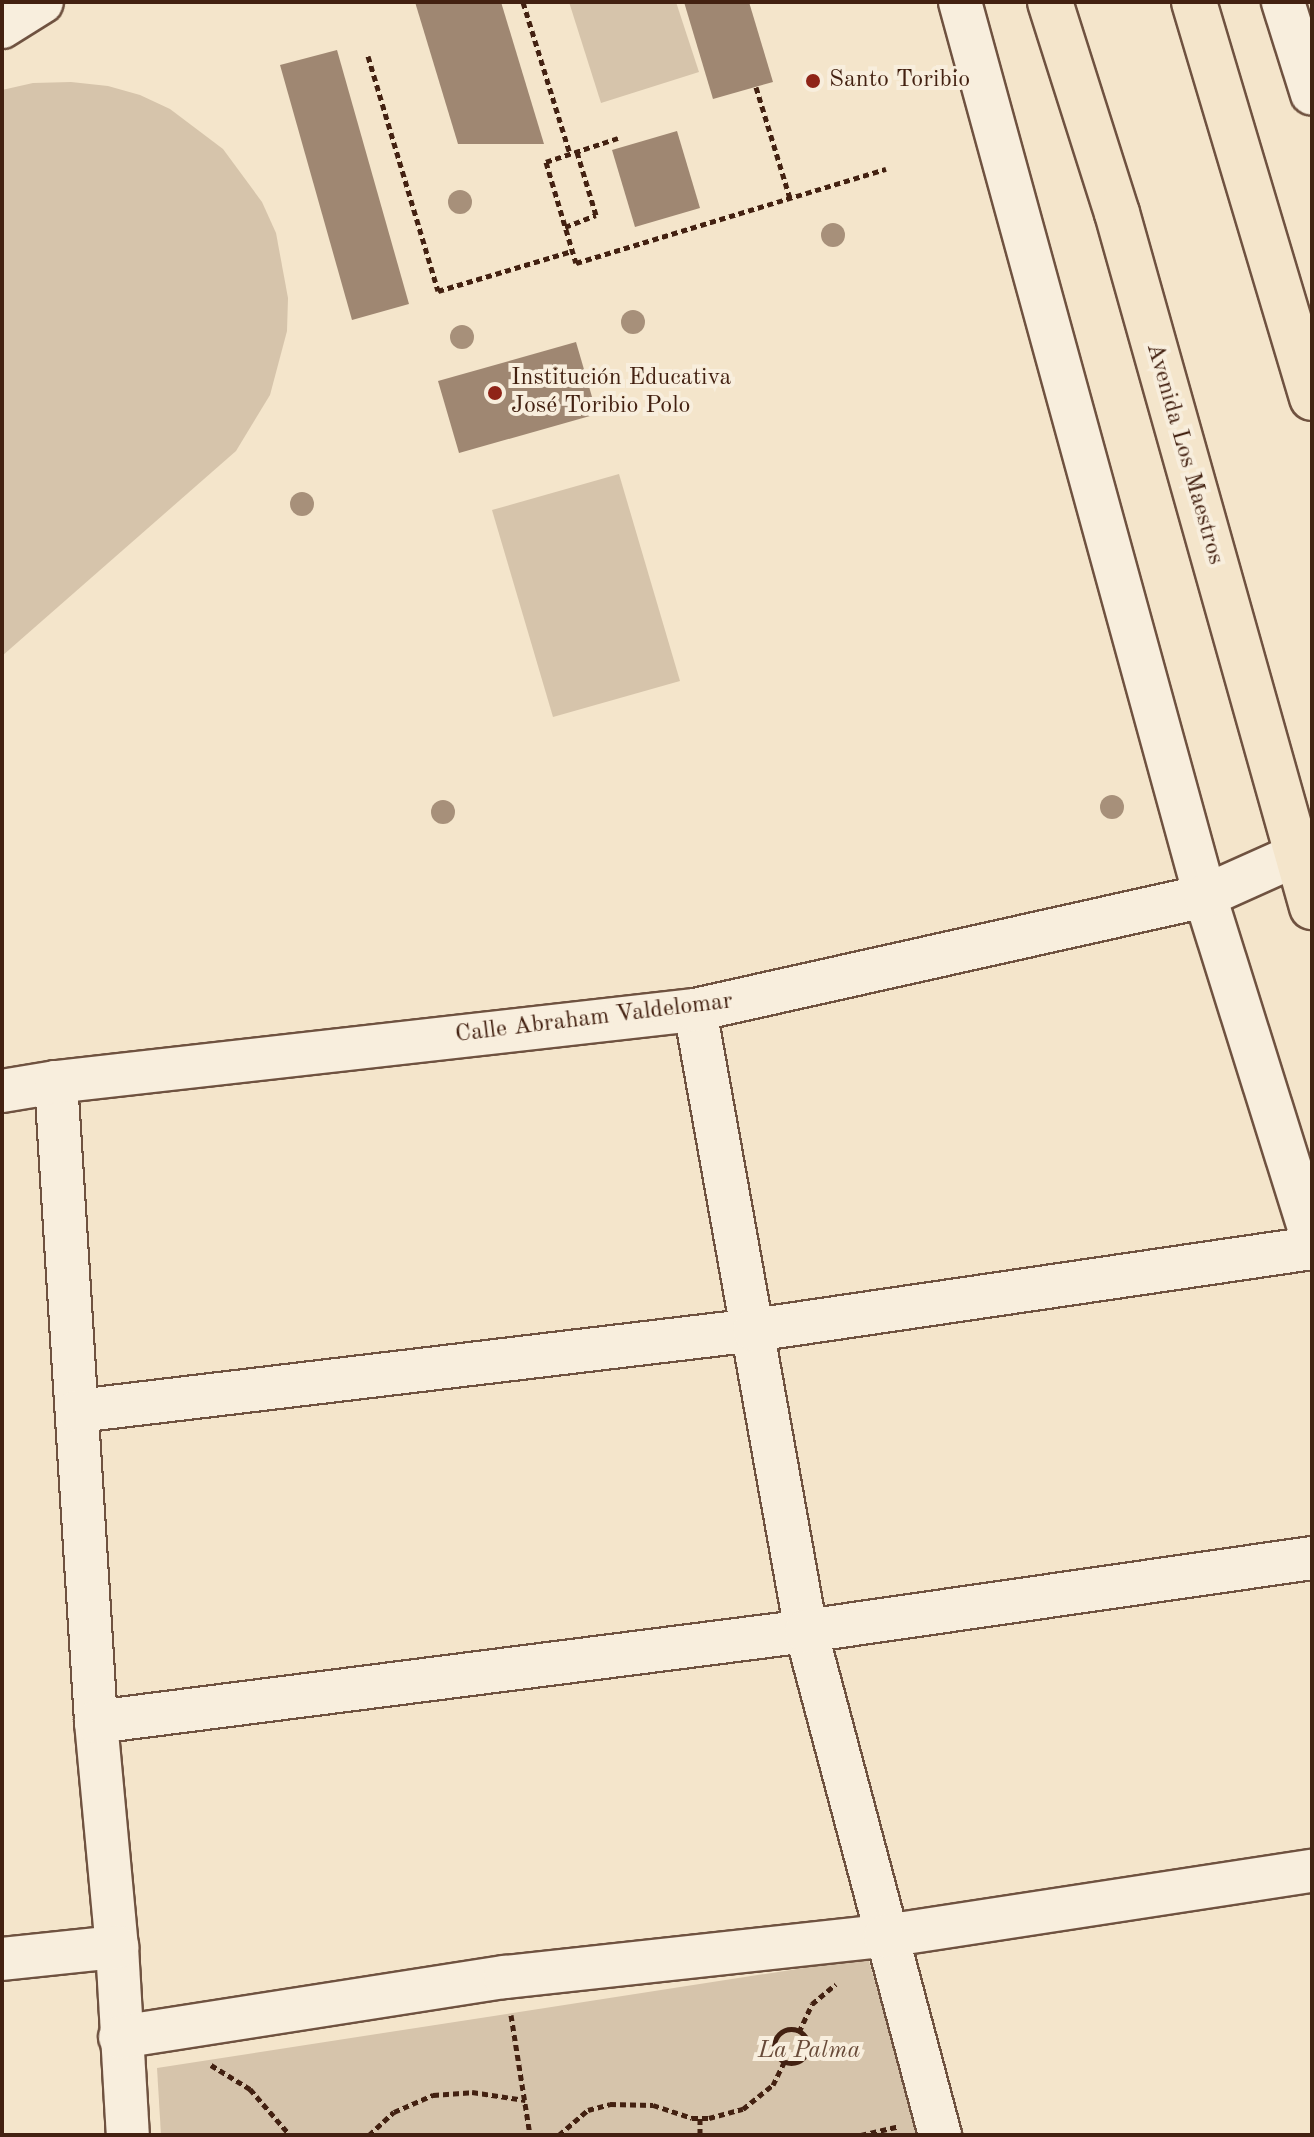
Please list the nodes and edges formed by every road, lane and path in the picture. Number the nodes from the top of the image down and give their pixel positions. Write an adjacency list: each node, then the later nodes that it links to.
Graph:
1 (42, 2): 7 (street)
2 (523, 2): 12 (path)
3 (960, 2): 19 (street)
4 (1050, 2): 18 (highway, Avenida Los Maestros)
5 (1194, 2): 17 (highway)
6 (1283, 2): 10 (street)
7 (2, 27)
8 (368, 56): 16 (path)
9 (756, 87): 14 (path)
10 (1312, 94)
11 (618, 138): 12 (path)
12 (573, 153): 15 (path); 15 (path)
13 (886, 169): 14 (path)
14 (790, 198): 16 (path)
15 (565, 227): 16 (path)
16 (572, 251)
17 (1312, 398)
18 (1305, 851): 19 (street, Calle Abraham Valdelomar); 20 (highway, Avenida Los Maestros)
19 (1205, 896): 21 (street, Calle Abraham Valdelomar); 24 (street)
20 (1312, 907)
21 (695, 1010): 22 (street, Calle Abraham Valdelomar); 26 (street)
22 (56, 1082): 23 (street, Calle Abraham Valdelomar); 27 (street)
23 (2, 1091)
24 (1312, 1237)
25 (1312, 1248): 26 (street)
26 (754, 1330): 27 (street); 29 (street)
27 (78, 1411): 30 (street)
28 (1312, 1558): 29 (street)
29 (806, 1631): 30 (street); 32 (street)
30 (96, 1722): 33 (street)
31 (1312, 1871): 32 (street)
32 (885, 1936): 38 (street); 43 (street)
33 (117, 1947): 34 (street); 38 (street)
34 (2, 1959)
35 (838, 1982): 37 (path)
36 (511, 2014): 41 (path)
37 (799, 2032): 40 (path); 40 (path)
38 (120, 2037): 44 (street)
39 (204, 2061): 45 (path)
40 (784, 2062): 42 (path)
41 (525, 2100): 46 (path); 47 (path)
42 (700, 2118): 48 (path); 49 (path)
43 (921, 2130): 50 (path)
44 (128, 2135)
45 (290, 2135)
46 (369, 2135)
47 (530, 2135)
48 (559, 2135)
49 (700, 2135)
50 (861, 2135)

